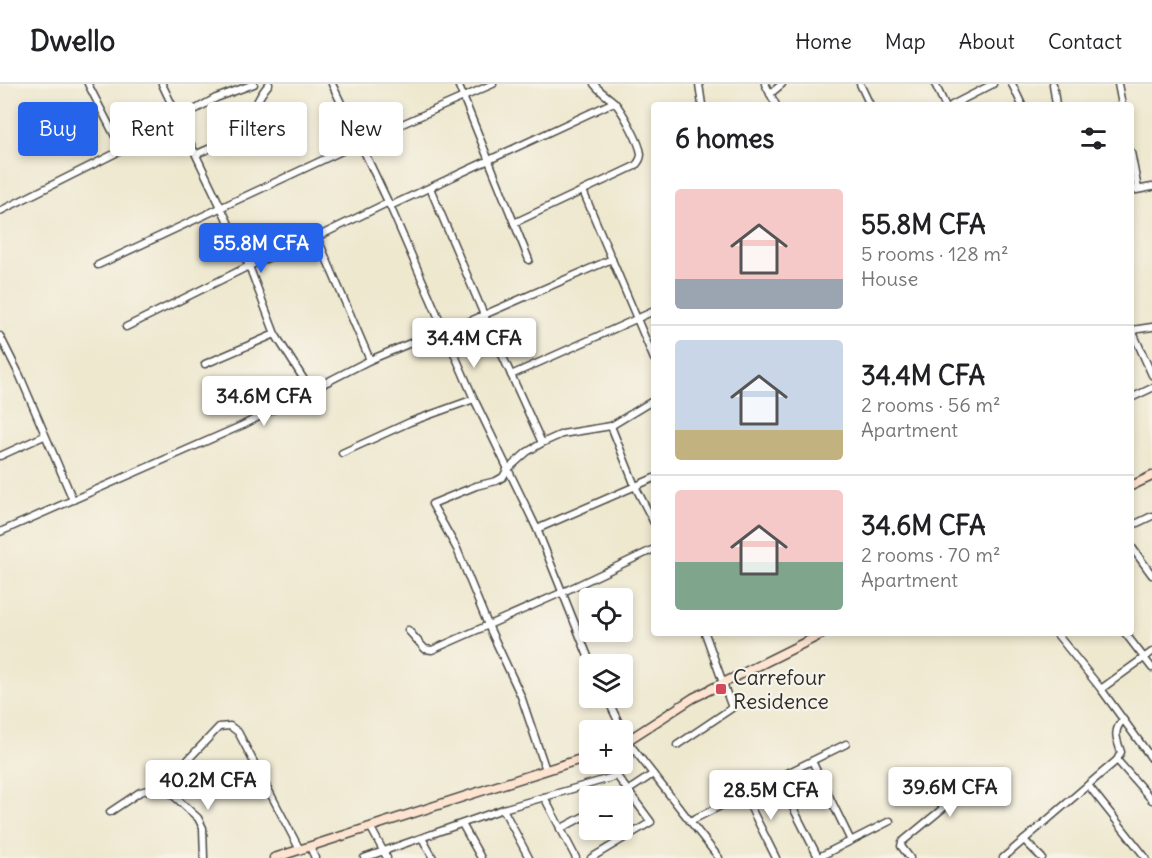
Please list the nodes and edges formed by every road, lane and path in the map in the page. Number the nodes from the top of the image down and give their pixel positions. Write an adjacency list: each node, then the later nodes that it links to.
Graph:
1 (88, 84): 33 (street)
2 (162, 84): 20 (street)
3 (254, 84): 31 (street)
4 (269, 84): 35 (street)
5 (332, 84): 21 (street)
6 (458, 84): 19 (street)
7 (493, 84): 19 (street)
8 (594, 84): 22 (street)
9 (699, 84): 23 (street)
10 (765, 84): 18 (street)
11 (782, 84): 18 (street)
12 (860, 84): 25 (street)
13 (935, 84): 26 (street)
14 (993, 84): 27 (street)
15 (1012, 84): 28 (street)
16 (1053, 84): 29 (street)
17 (1118, 84): 30 (street)
18 (770, 94): 24 (street)
19 (463, 98): 32 (street); 39 (street)
20 (170, 102)
21 (340, 102)
22 (614, 102): 39 (street); 43 (street)
23 (702, 102)
24 (774, 102)
25 (869, 102)
26 (944, 102)
27 (958, 102)
28 (1021, 102)
29 (1056, 102)
30 (1121, 102)
31 (195, 109)
32 (403, 124)
33 (110, 127)
34 (195, 150): 35 (street)
35 (197, 154): 45 (street)
36 (110, 156): 46 (street)
37 (330, 156): 45 (street)
38 (364, 156): 44 (street)
39 (488, 162): 41 (street); 47 (street)
40 (1152, 187): 42 (street)
41 (430, 188): 44 (street); 54 (street)
42 (1135, 190)
43 (583, 191): 47 (street); 49 (street)
44 (388, 205): 48 (street); 59 (street)
45 (222, 207): 51 (street); 52 (street)
46 (0, 211)
47 (514, 224): 50 (street)
48 (317, 237): 52 (street); 64 (street)
49 (612, 259): 54 (street); 55 (street)
50 (529, 260)
51 (98, 265)
52 (249, 266): 56 (street); 60 (street)
53 (651, 312): 55 (street)
54 (484, 315): 59 (street); 66 (street)
55 (637, 318): 63 (street); 66 (street)
56 (126, 327)
57 (1152, 327): 58 (street)
58 (1134, 329)
59 (445, 331): 64 (street); 71 (street)
60 (275, 334): 65 (street); 69 (street)
61 (1134, 334): 67 (street)
62 (0, 336): 74 (street)
63 (651, 352)
64 (370, 360): 69 (street)
65 (205, 364)
66 (511, 375): 75 (street)
67 (1152, 375)
68 (1152, 388): 70 (street)
69 (310, 389): 83 (street)
70 (1134, 397)
71 (474, 399): 76 (street); 78 (street)
72 (651, 402): 73 (street)
73 (610, 426): 75 (street); 82 (street)
74 (44, 436): 77 (street); 83 (street)
75 (542, 443): 78 (street)
76 (342, 453)
77 (0, 456)
78 (507, 470): 87 (street); 93 (street)
79 (1152, 476): 81 (street)
80 (651, 479): 82 (street)
81 (1134, 485)
82 (635, 486): 85 (street); 87 (street)
83 (73, 500): 88 (street)
84 (1152, 516): 86 (street)
85 (651, 517)
86 (1134, 525)
87 (537, 529): 92 (street)
88 (0, 532)
89 (651, 550): 92 (street)
90 (1134, 550): 91 (street)
91 (1152, 575)
92 (563, 592): 93 (street); 100 (street)
93 (488, 625): 94 (street); 114 (street)
94 (408, 630)
95 (706, 636): 103 (street)
96 (818, 636): 103 (street)
97 (1058, 636): 104 (street)
98 (1127, 636): 101 (street)
99 (1152, 652): 101 (street)
100 (587, 654)
101 (1144, 658): 102 (street); 104 (street)
102 (1152, 668)
103 (723, 683): 106 (street); 108 (street)
104 (1101, 689): 105 (street)
105 (1123, 720): 110 (street); 112 (street)
106 (633, 738)
107 (846, 744): 113 (street)
108 (677, 746)
109 (633, 752): 115 (street)
110 (1152, 759)
111 (579, 760): 114 (street)
112 (1118, 760): 118 (street); 127 (street)
113 (812, 761): 117 (street); 140 (street)
114 (546, 770): 134 (street)
115 (653, 774): 123 (street); 131 (street)
116 (981, 777): 157 (street)
117 (778, 778): 124 (street); 156 (street)
118 (1088, 785): 139 (street); 160 (street)
119 (163, 786): 129 (street); 142 (street); 144 (street)
120 (579, 786): 126 (street)
121 (581, 786): 122 (street)
122 (626, 786)
123 (633, 789)
124 (744, 794): 131 (street); 155 (street)
125 (633, 795): 136 (street)
126 (544, 797): 128 (street); 135 (street)
127 (1152, 800)
128 (503, 809): 133 (street); 151 (street)
129 (110, 812)
130 (579, 819): 135 (street)
131 (690, 821): 154 (street)
132 (891, 821): 140 (street)
133 (462, 824): 137 (street); 150 (street)
134 (371, 828): 141 (street); 143 (street)
135 (560, 830): 152 (street)
136 (633, 833)
137 (422, 838): 143 (street); 149 (street)
138 (621, 840): 153 (street)
139 (1024, 840): 158 (street); 159 (street)
140 (851, 841): 156 (street)
141 (310, 847): 142 (street); 146 (street)
142 (300, 850): 145 (street)
143 (383, 850): 147 (street); 148 (street)
144 (204, 858)
145 (274, 858)
146 (315, 858)
147 (364, 858)
148 (387, 858)
149 (433, 858)
150 (481, 858)
151 (529, 858)
152 (576, 858)
153 (591, 858)
154 (719, 858)
155 (776, 858)
156 (818, 858)
157 (910, 858)
158 (1003, 858)
159 (1042, 858)
160 (1146, 858)

